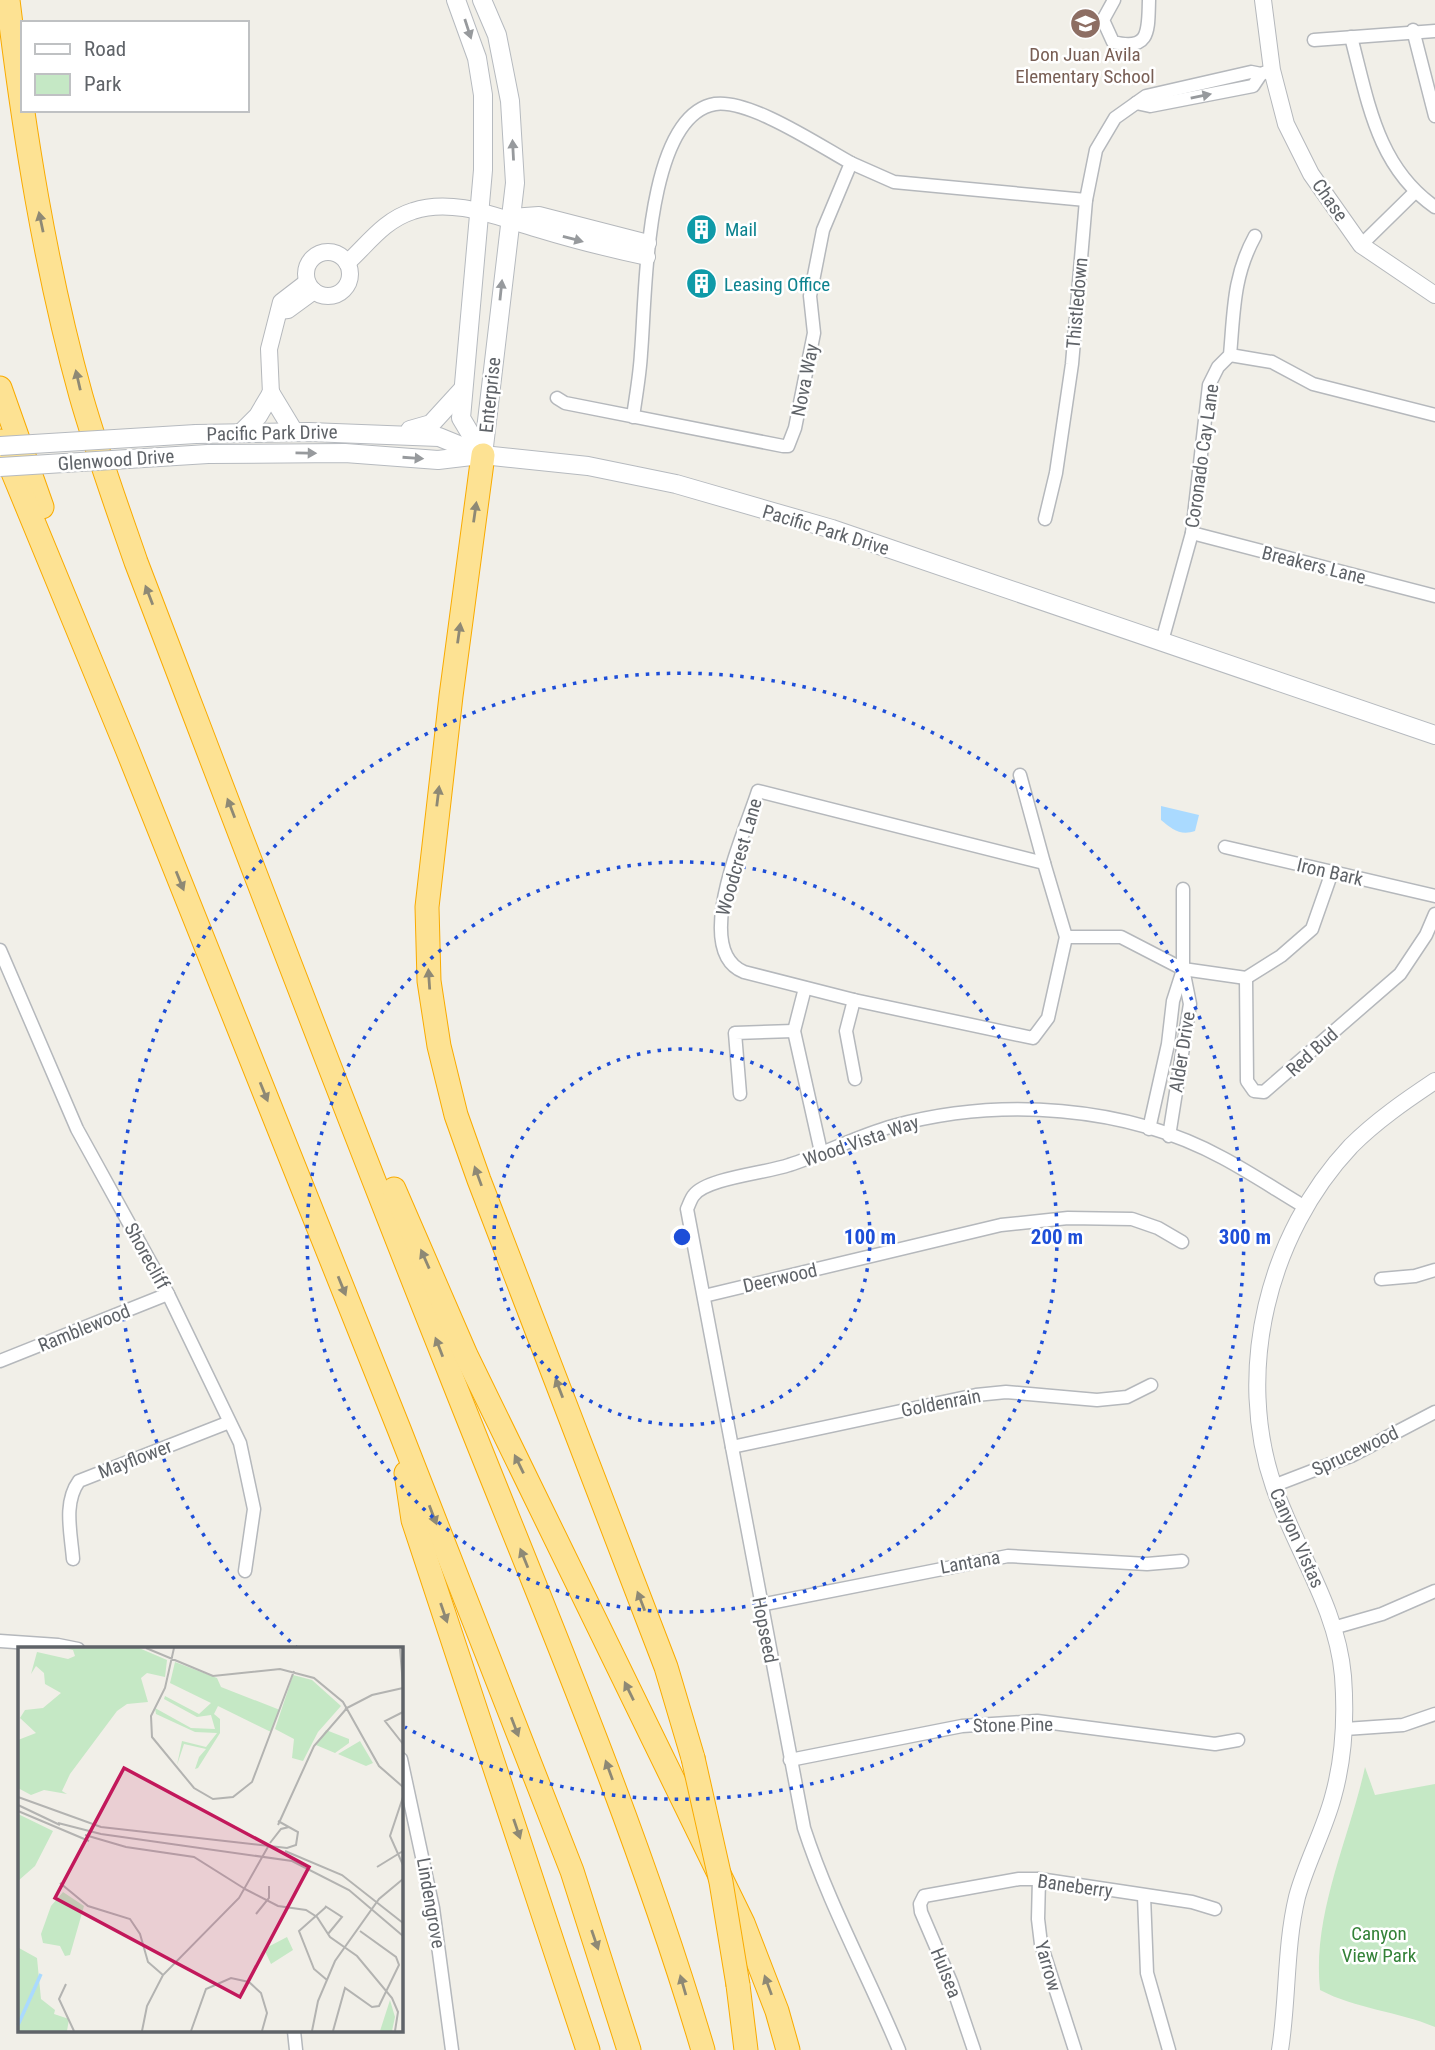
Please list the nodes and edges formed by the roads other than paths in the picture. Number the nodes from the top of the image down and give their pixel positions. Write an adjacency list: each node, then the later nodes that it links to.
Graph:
1 (8, 0): 12 (highway, one-way to 1)
2 (456, 0): 19 (main road, Enterprise, one-way to 19)
3 (482, 0): 20 (main road, Enterprise, one-way to 3)
4 (1114, 0): 5 (street)
5 (1149, 0)
6 (1263, 0): 11 (street, Chase)
7 (1413, 30): 8 (street); 9 (street); 14 (street)
8 (1435, 30)
9 (1351, 37): 10 (street); 16 (street)
10 (1314, 40)
11 (1266, 72): 17 (street, Thistledown); 22 (street, Chase)
12 (21, 98)
13 (23, 112): 50 (highway, one-way to 13)
14 (1435, 116)
15 (851, 163): 17 (street); 23 (street); 33 (street, Nova Way)
16 (1414, 193): 18 (street); 22 (street)
17 (1086, 200): 41 (street, Thistledown)
18 (1435, 207)
19 (479, 212): 20 (street); 24 (street); 29 (main road, Enterprise)
20 (509, 218): 23 (street); 39 (main road, Enterprise, one-way to 20)
21 (1255, 236): 27 (street)
22 (1361, 245): 26 (street, Chase)
23 (648, 250): 33 (street)
24 (347, 263): 25 (street); 25 (street)
25 (311, 286): 30 (street)
26 (1435, 295)
27 (1230, 355): 32 (street); 42 (street, Coronado Cay Lane)
28 (0, 388): 46 (highway)
29 (463, 389): 36 (main road); 39 (main road, Enterprise)
30 (271, 394): 34 (main road); 35 (main road)
31 (557, 398): 33 (street, Nova Way)
32 (1435, 415)
33 (633, 416)
34 (294, 432): 35 (main road, Pacific Park Drive); 36 (main road, Pacific Park Drive)
35 (241, 433): 37 (main road, Pacific Park Drive)
36 (400, 433): 39 (main road, Pacific Park Drive)
37 (196, 434): 38 (main road, Glenwood Drive, bridge)
38 (0, 444): 46 (highway)
39 (484, 454): 40 (main road, Glenwood Drive, one-way to 39, bridge); 44 (main road, Pacific Park Drive); 105 (highway, one-way to 39, bridge)
40 (0, 467)
41 (1045, 519)
42 (1192, 533): 43 (street, Breakers Lane); 44 (street, Coronado Cay Lane)
43 (1435, 596)
44 (1162, 641): 45 (main road, Pacific Park Drive)
45 (1435, 735)
46 (127, 749): 79 (highway, one-way to 79)
47 (1020, 775): 49 (street, Woodcrest Lane)
48 (1225, 847): 51 (street, Iron Bark)
49 (1044, 863): 55 (street, Woodcrest Lane); 59 (street, Woodcrest Lane)
50 (255, 872): 104 (highway, one-way to 50); 106 (highway, one-way to 50)
51 (1332, 872): 53 (street, Iron Bark); 58 (street)
52 (1183, 888): 57 (street, Alder Drive)
53 (1435, 896)
54 (1435, 914): 58 (street, Red Bud)
55 (1066, 937): 57 (street); 60 (street, Woodcrest Lane)
56 (0, 950): 73 (street, Shorecliff)
57 (1183, 969): 58 (street); 65 (street, Alder Drive); 66 (street, Alder Drive)
58 (1246, 978)
59 (805, 988): 60 (street, Woodcrest Lane); 61 (street)
60 (853, 1000): 62 (street)
61 (794, 1031): 64 (street); 67 (street)
62 (855, 1079)
63 (1435, 1081): 69 (street, Canyon Vistas)
64 (740, 1094)
65 (1149, 1129): 66 (street, Wood Vista Way); 67 (street, Wood Vista Way)
66 (1168, 1136): 69 (street, Wood Vista Way)
67 (821, 1152): 68 (street, Wood Vista Way)
68 (694, 1194): 74 (street, Hopseed)
69 (1305, 1207): 81 (street, Canyon Vistas)
70 (1182, 1242): 74 (street, Deerwood)
71 (1435, 1270): 72 (street)
72 (1381, 1279)
73 (168, 1294): 75 (street, Ramblewood); 78 (street, Shorecliff)
74 (704, 1296): 80 (street, Hopseed)
75 (0, 1361)
76 (1151, 1385): 80 (street, Goldenrain)
77 (1435, 1412): 81 (street, Sprucewood)
78 (228, 1423): 82 (street, Mayflower); 84 (street, Shorecliff)
79 (399, 1429): 102 (highway, one-way to 102); 103 (highway, one-way to 103)
80 (732, 1447): 86 (street, Hopseed)
81 (1273, 1486): 87 (street, Canyon Vistas)
82 (73, 1559)
83 (1182, 1561): 86 (street, Lantana)
84 (244, 1571)
85 (1435, 1591): 87 (street)
86 (760, 1605): 93 (street, Hopseed)
87 (1333, 1628): 91 (street, Canyon Vistas)
88 (0, 1641): 89 (street)
89 (70, 1647)
90 (1435, 1714): 91 (street)
91 (1345, 1729): 111 (street, Canyon Vistas)
92 (1238, 1740): 93 (street, Stone Pine)
93 (790, 1760): 107 (street, Hopseed)
94 (402, 1764): 101 (street, Lindengrove)
95 (1039, 1879): 96 (street, Baneberry); 97 (street, Baneberry); 109 (street, Yarrow)
96 (924, 1896): 108 (street, Hulsea)
97 (1143, 1896): 98 (street, Baneberry); 110 (street)
98 (1215, 1909)
99 (293, 2032): 100 (street)
100 (296, 2050)
101 (452, 2050)
102 (588, 2050)
103 (629, 2050)
104 (703, 2050)
105 (746, 2050)
106 (788, 2050)
107 (899, 2050)
108 (974, 2050)
109 (1075, 2050)
110 (1169, 2050)
111 (1280, 2050)

